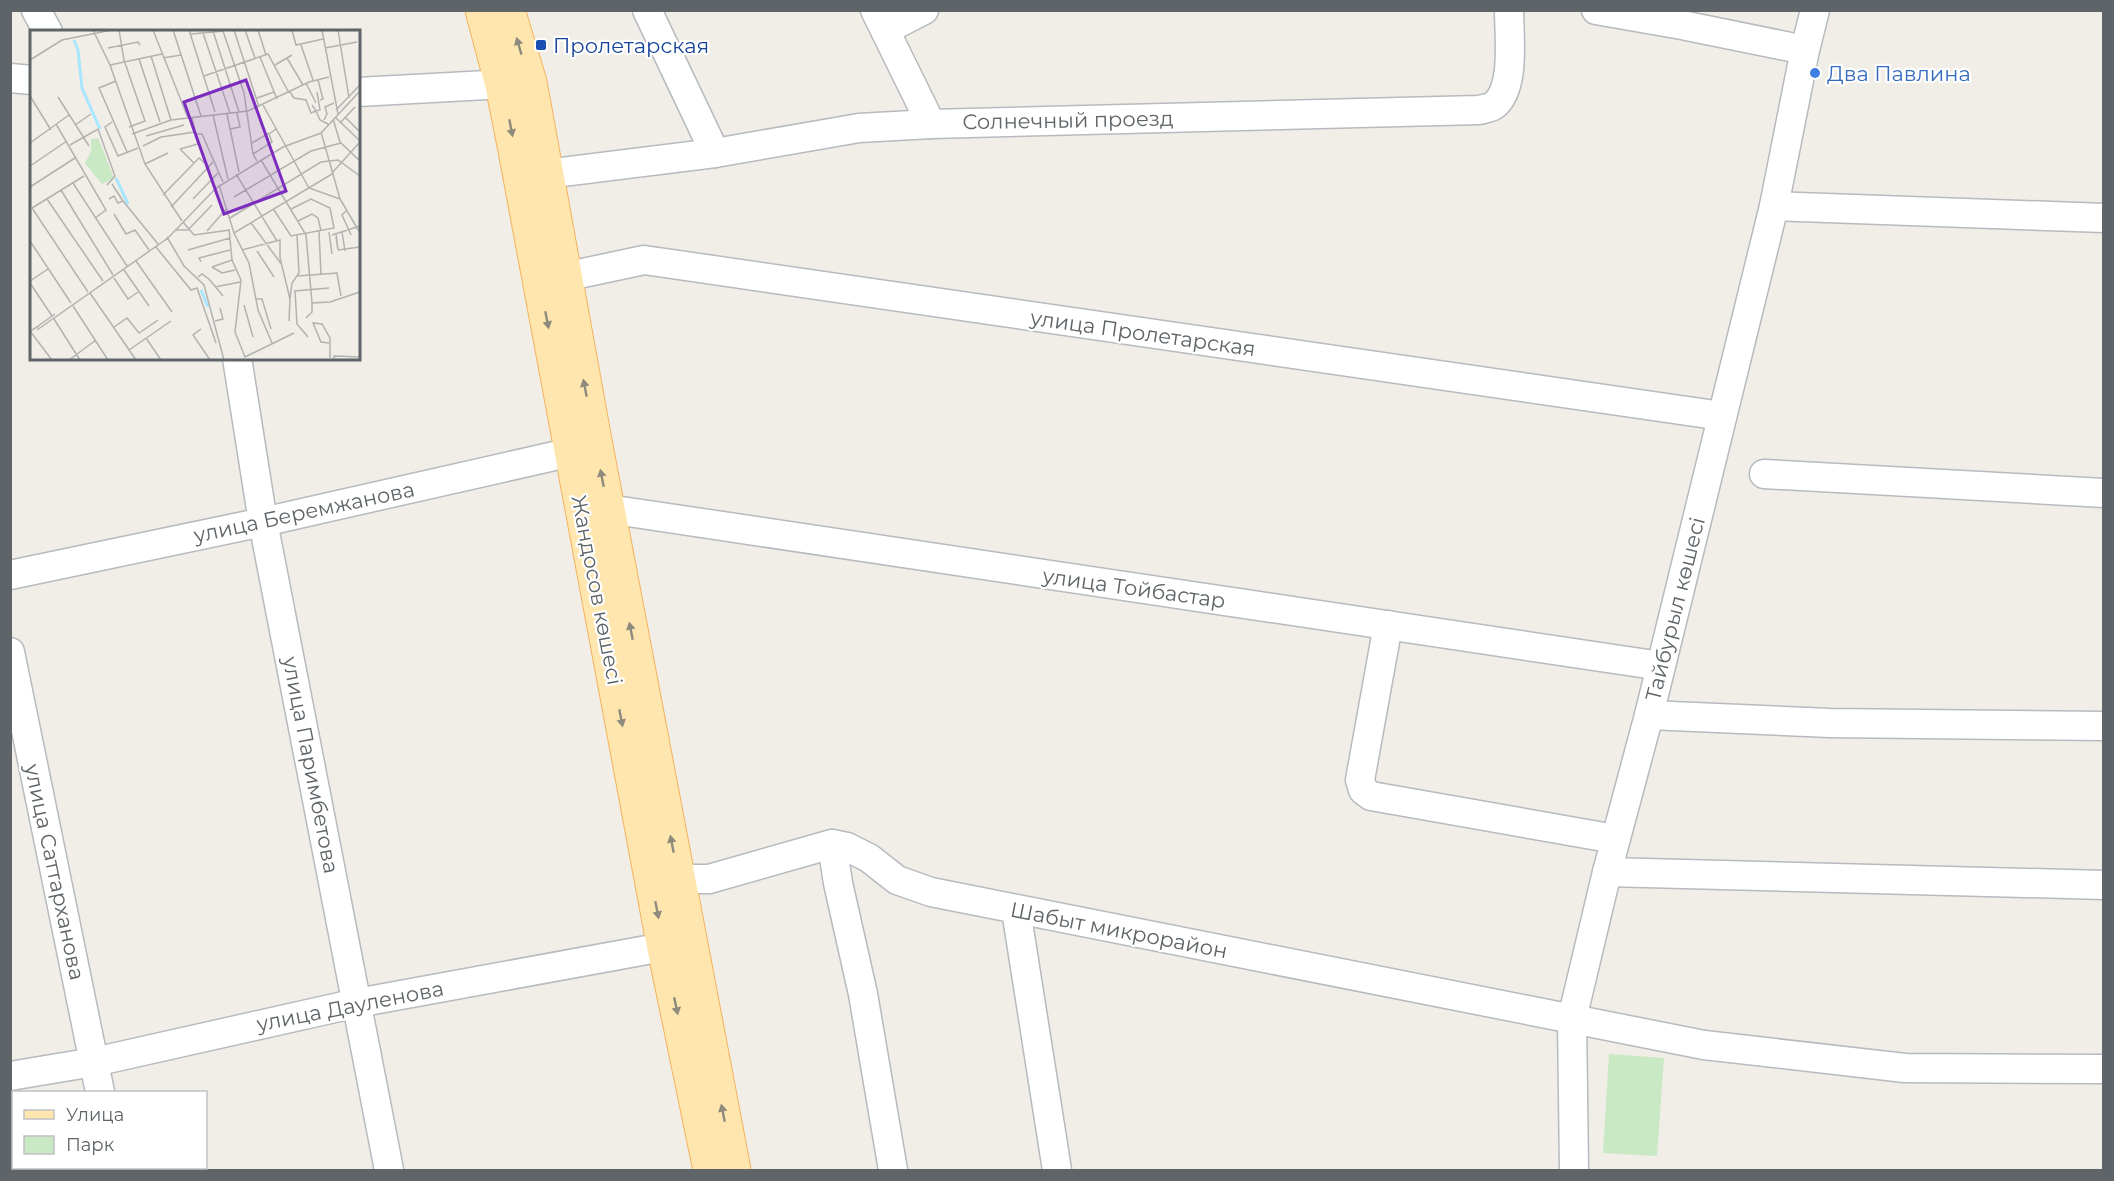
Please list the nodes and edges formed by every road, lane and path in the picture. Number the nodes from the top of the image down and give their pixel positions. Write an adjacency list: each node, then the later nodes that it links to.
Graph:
1 (36, 10): 10 (street)
2 (482, 10): 14 (main road, Жандосов көшесі)
3 (508, 10): 14 (main road, Жандосов көшесі, one-way to 3)
4 (646, 10): 17 (street)
5 (924, 10): 9 (street)
6 (1509, 10): 16 (street, Солнечный проезд)
7 (1596, 10): 11 (street)
8 (1815, 10): 11 (street, Тайбурыл көшесі)
9 (880, 20): 16 (street)
10 (47, 30)
11 (1805, 50): 19 (street, Тайбурыл көшесі)
12 (10, 78): 13 (street)
13 (30, 80)
14 (516, 83): 15 (street); 18 (main road, Жандосов көшесі); 24 (main road, Жандосов көшесі, one-way to 24)
15 (360, 92)
16 (931, 124): 17 (street, Солнечный проезд)
17 (715, 153): 18 (street, Солнечный проезд)
18 (546, 174): 21 (main road, Жандосов көшесі)
19 (1774, 206): 20 (street); 23 (street, Тайбурыл көшесі)
20 (2103, 218)
21 (564, 277): 23 (street, улица Пролетарская); 24 (main road, Жандосов көшесі, one-way to 21)
22 (237, 360): 28 (street, улица Паримбетова)
23 (1722, 416): 32 (street, Тайбурыл көшесі)
24 (584, 449): 27 (main road, Жандосов көшесі, one-way to 24); 28 (street, улица Беремжанова); 41 (main road, Жандосов көшесі, one-way to 41)
25 (1764, 474): 26 (street)
26 (2103, 493)
27 (608, 509): 30 (street, улица Тойбастар); 38 (main road, Жандосов көшесі, one-way to 27)
28 (263, 522): 29 (street, улица Беремжанова); 42 (street, улица Паримбетова)
29 (10, 575)
30 (1388, 625): 32 (street, улица Тойбастар); 35 (street)
31 (10, 652): 44 (street, улица Саттарханова)
32 (1661, 666): 33 (street, Тайбурыл көшесі)
33 (1649, 716): 34 (street); 35 (street, Тайбурыл көшесі)
34 (2103, 726)
35 (1616, 839): 37 (street, Тайбурыл көшесі)
36 (832, 844): 38 (street); 40 (street, Шабыт микрорайон); 51 (street)
37 (1607, 872): 39 (street); 43 (street, Тайбурыл көшесі)
38 (679, 879): 41 (main road, Жандосов көшесі)
39 (2103, 885)
40 (1017, 910): 43 (street, Шабыт микрорайон); 52 (street)
41 (677, 945): 42 (street, улица Дауленова); 49 (main road, Жандосов көшесі, one-way to 49); 50 (main road, Жандосов көшесі, one-way to 41)
42 (357, 1003): 44 (street, улица Дауленова); 48 (street, улица Паримбетова)
43 (1572, 1019): 45 (street, Шабыт микрорайон); 53 (street, Тайбурыл көшесі)
44 (94, 1062): 46 (street, улица Дауленова); 47 (street, улица Саттарханова)
45 (2103, 1069)
46 (10, 1076)
47 (100, 1091)
48 (389, 1170)
49 (710, 1170)
50 (734, 1170)
51 (893, 1170)
52 (1057, 1170)
53 (1574, 1170)

